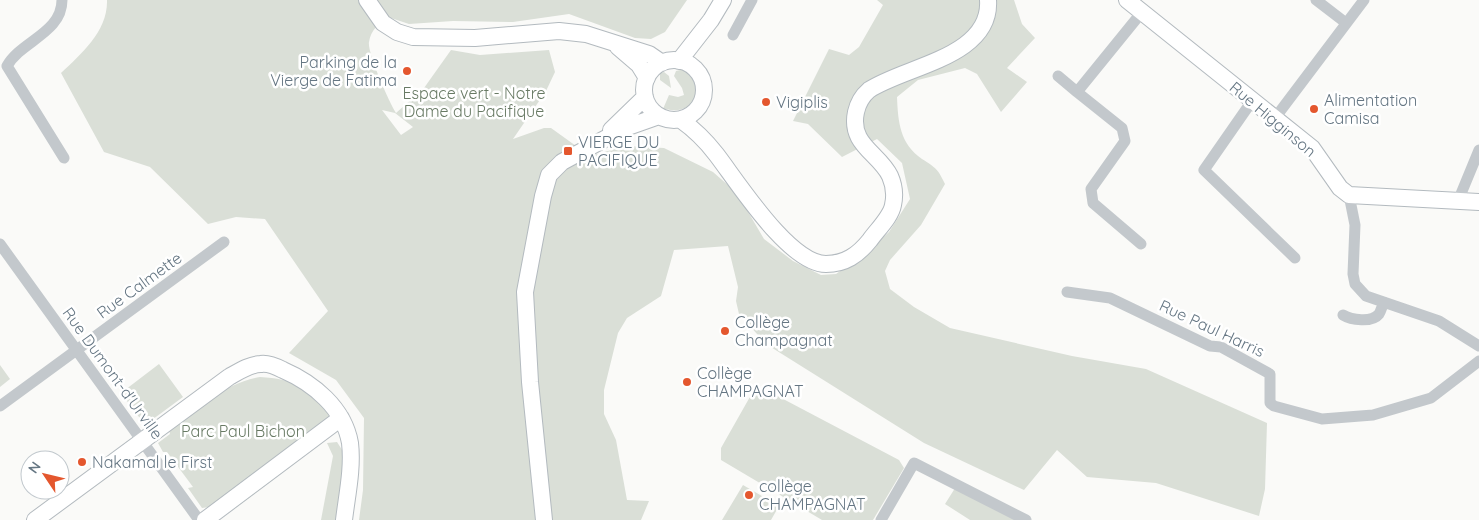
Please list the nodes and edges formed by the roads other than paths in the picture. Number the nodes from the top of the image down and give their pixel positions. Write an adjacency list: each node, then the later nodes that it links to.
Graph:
1 (62, 0): 29 (street)
2 (367, 0): 13 (street)
3 (723, 0): 10 (street)
4 (752, 0): 12 (street)
5 (988, 0): 28 (street)
6 (1127, 0): 9 (street, Rue Higginson)
7 (1316, 0): 11 (street)
8 (1364, 0): 11 (street)
9 (1142, 12): 19 (street); 21 (street, Rue Higginson)
10 (711, 20): 14 (street); 16 (street)
11 (1346, 23): 24 (street)
12 (733, 35)
13 (608, 40): 15 (street); 18 (street)
14 (679, 61): 15 (street); 16 (street)
15 (662, 63): 18 (street)
16 (698, 72): 22 (street)
17 (1058, 76): 19 (street)
18 (647, 78): 20 (street)
19 (1077, 92): 35 (street)
20 (645, 97): 23 (street); 26 (street)
21 (1252, 101): 24 (street, Rue Higginson); 36 (street)
22 (699, 107): 25 (street); 28 (street)
23 (659, 116): 25 (street); 26 (street)
24 (1275, 118): 30 (street, Rue Higginson)
25 (681, 120): 28 (street)
26 (590, 146): 50 (street)
27 (1479, 150): 31 (street)
28 (717, 155)
29 (64, 158)
30 (1349, 195): 31 (street); 38 (street)
31 (1458, 201): 32 (street)
32 (1479, 202)
33 (224, 242): 41 (street, Rue Calmette)
34 (0, 244): 41 (street, Rue Dumont-d'Urville)
35 (1141, 244)
36 (1295, 258)
37 (1067, 292): 42 (street, Rue Paul Harris)
38 (1384, 302): 39 (street); 40 (street)
39 (1343, 315)
40 (1479, 346)
41 (76, 350): 43 (street, Rue Calmette); 45 (street, Rue Dumont-d'Urville)
42 (1479, 361)
43 (0, 406)
44 (341, 418): 45 (street); 48 (street); 49 (street)
45 (142, 440): 46 (street); 47 (street, Rue Dumont-d'Urville)
46 (35, 520)
47 (199, 520)
48 (205, 520)
49 (344, 520)
50 (544, 520)
51 (881, 520): 52 (street)
52 (1026, 520)

